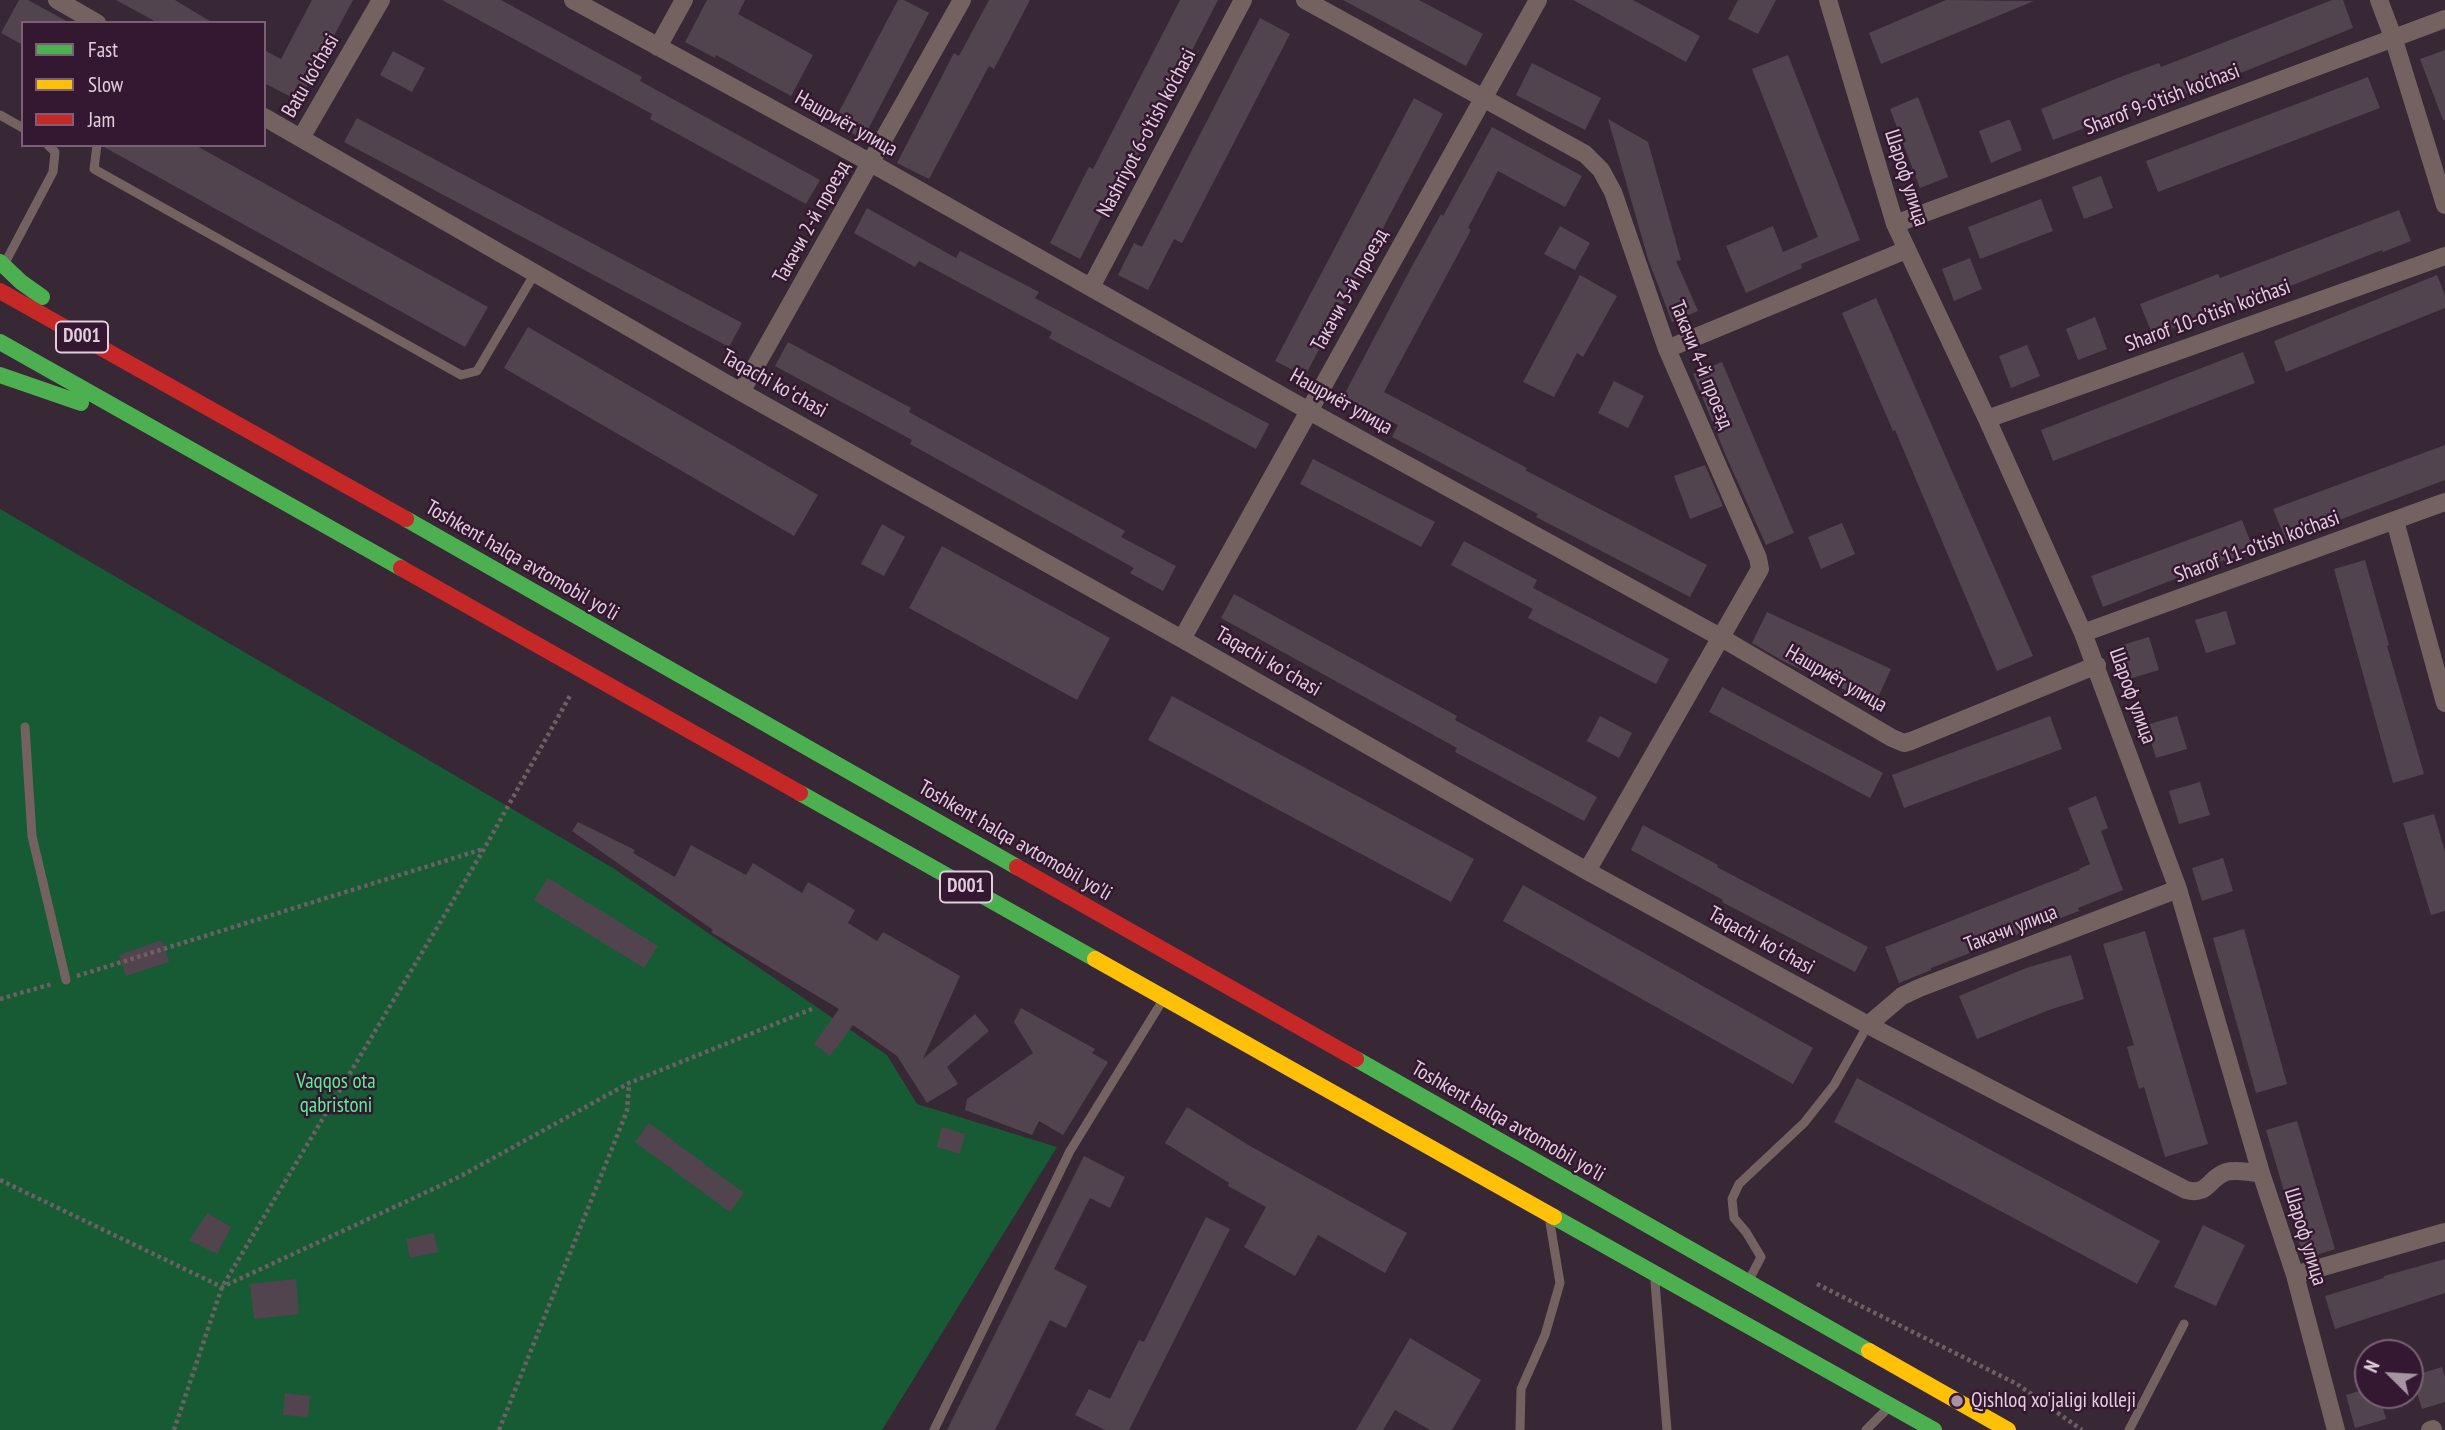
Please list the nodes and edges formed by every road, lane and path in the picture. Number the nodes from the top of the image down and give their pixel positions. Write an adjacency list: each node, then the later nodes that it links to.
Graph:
1 (57, 0): 12 (street)
2 (381, 0): 19 (street, Batu ko'chasi)
3 (573, 0): 14 (street, Нашриёт улица)
4 (684, 0): 14 (street)
5 (962, 0): 22 (street, Такачи 2-й проезд)
6 (1243, 0): 29 (street, Nashriyot 6-o'tish ko'chasi)
7 (1305, 0): 15 (street, Такачи 4-й проезд)
8 (1538, 0): 15 (street, Такачи 3-й проезд)
9 (1828, 0): 24 (street, Шароф улица)
10 (2379, 0): 13 (street)
11 (2445, 19): 13 (street, Sharof 9-o'tish ko'chasi)
12 (94, 21)
13 (2393, 37): 23 (street); 24 (street, Sharof 9-o'tish ko'chasi)
14 (658, 47): 22 (street, Нашриёт улица)
15 (1482, 97): 32 (street, Такачи 4-й проезд); 36 (street, Такачи 3-й проезд)
16 (0, 114): 18 (lane)
17 (266, 118): 19 (street, Taqachi koʻchasi)
18 (21, 127)
19 (301, 138): 28 (street, Taqachi koʻchasi)
20 (50, 147): 27 (lane)
21 (97, 147): 28 (lane)
22 (871, 163): 29 (street, Нашриёт улица); 35 (street, Такачи 2-й проезд)
23 (2445, 205)
24 (1895, 224): 25 (street, Шароф улица)
25 (1906, 250): 32 (street); 37 (street, Шароф улица)
26 (2445, 256): 37 (street, Sharof 10-o'tish ko'chasi)
27 (2, 264): 34 (highway)
28 (535, 273): 35 (street, Taqachi koʻchasi)
29 (1091, 287): 36 (street, Нашриёт улица)
30 (0, 291): 34 (highway, Toshkent halqa avtomobil yo'li / D001)
31 (0, 342): 38 (highway, Toshkent halqa avtomobil yo'li / D001)
32 (1667, 349): 42 (street, Такачи 4-й проезд)
33 (0, 375): 38 (highway)
34 (164, 382): 57 (highway, Toshkent halqa avtomobil yo'li / D001)
35 (741, 393): 43 (street, Taqachi koʻchasi)
36 (1309, 411): 42 (street, Нашриёт улица); 43 (street, Такачи 3-й проезд)
37 (1987, 419): 41 (street, Шароф улица)
38 (145, 423): 45 (highway, Toshkent halqa avtomobil yo'li / D001)
39 (2445, 502): 40 (street, Sharof 11-o'tish ko'chasi)
40 (2395, 521): 41 (street, Sharof 11-o'tish ko'chasi); 46 (street)
41 (2083, 633): 44 (street, Шароф улица)
42 (1720, 637): 44 (street, Нашриёт улица); 49 (street, Такачи 4-й проезд)
43 (1182, 639): 49 (street, Taqachi koʻchasi)
44 (2097, 665): 50 (street, Шароф улица)
45 (584, 672): 48 (path); 52 (highway, Toshkent halqa avtomobil yo'li / D001)
46 (2445, 704)
47 (25, 727): 51 (lane)
48 (484, 849): 51 (path); 66 (path)
49 (1587, 871): 55 (street, Taqachi koʻchasi)
50 (2178, 889): 55 (street, Такачи улица); 58 (street, Шароф улица)
51 (66, 980): 53 (path)
52 (1164, 998): 57 (highway, Toshkent halqa avtomobil yo'li / D001); 71 (lane)
53 (0, 999)
54 (813, 1009): 56 (path)
55 (1868, 1025): 58 (street, Taqachi koʻchasi); 64 (lane)
56 (629, 1083): 66 (path); 70 (path)
57 (1448, 1135): 60 (highway, Toshkent halqa avtomobil yo'li / D001); 64 (highway, Toshkent halqa avtomobil yo'li / D001)
58 (2261, 1174): 63 (street, Шароф улица)
59 (0, 1180): 66 (path)
60 (1548, 1214): 62 (highway, Toshkent halqa avtomobil yo'li / D001); 72 (lane)
61 (2445, 1232): 63 (street)
62 (1654, 1273): 68 (highway, Toshkent halqa avtomobil yo'li / D001); 73 (lane)
63 (2295, 1275): 79 (street, Шароф улица)
64 (1748, 1283): 76 (highway, Toshkent halqa avtomobil yo'li / D001)
65 (1816, 1284): 77 (path)
66 (222, 1287): 69 (path)
67 (2184, 1324): 78 (lane)
68 (1891, 1406): 74 (lane); 75 (highway, Toshkent halqa avtomobil yo'li / D001)
69 (174, 1430)
70 (499, 1430)
71 (934, 1430)
72 (1520, 1430)
73 (1667, 1430)
74 (1866, 1430)
75 (1934, 1430)
76 (2008, 1430)
77 (2082, 1430)
78 (2129, 1430)
79 (2336, 1430)

